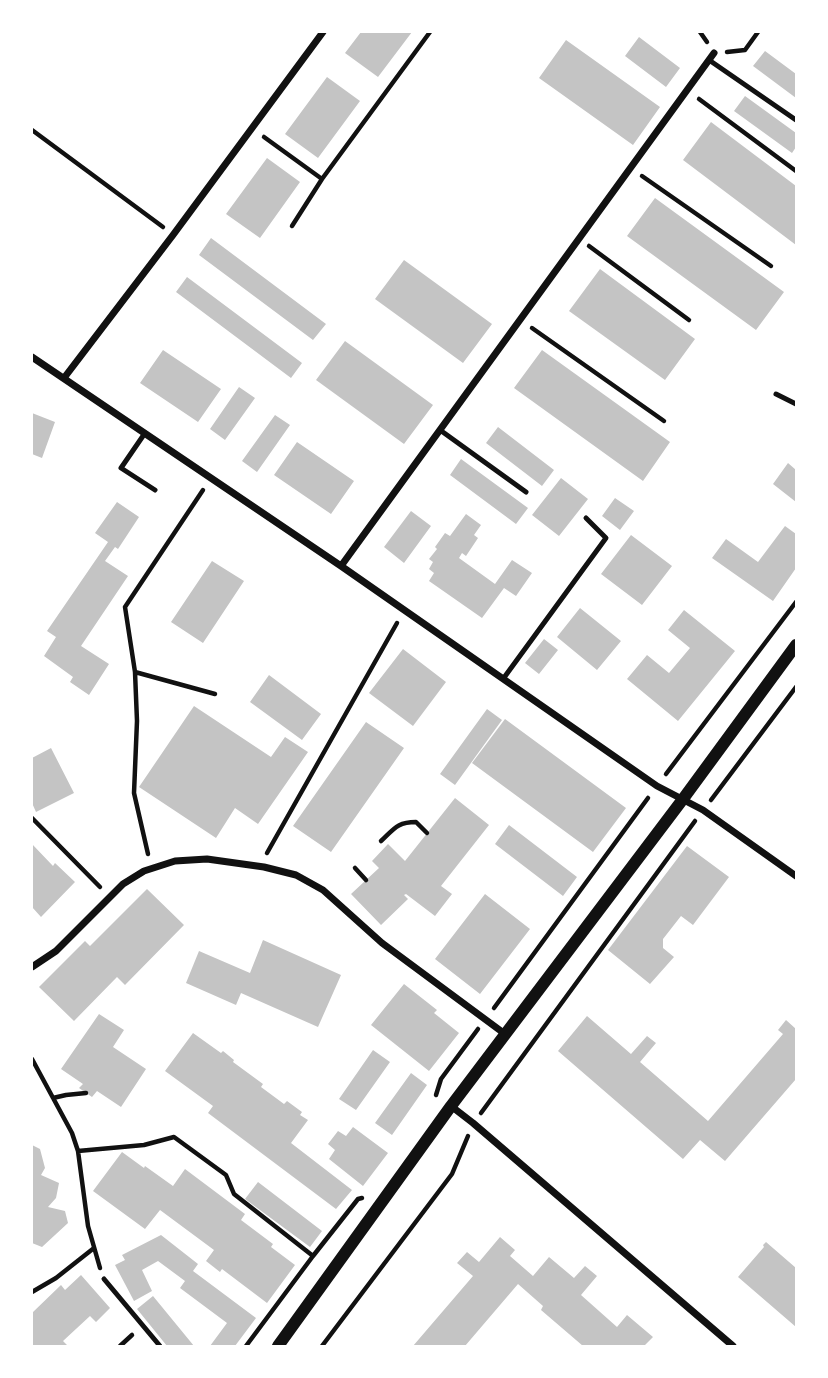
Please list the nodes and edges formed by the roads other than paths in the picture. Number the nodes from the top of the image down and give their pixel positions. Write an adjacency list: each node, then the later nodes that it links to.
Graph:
1 (323, 32): 5 (street)
2 (711, 56): 3 (lane); 8 (street)
3 (796, 120)
4 (32, 356): 5 (street)
5 (64, 378): 9 (street)
6 (776, 394): 7 (lane)
7 (796, 404)
8 (440, 430): 11 (lane); 13 (street)
9 (145, 433): 10 (lane); 13 (street)
10 (155, 490)
11 (526, 492)
12 (586, 518): 15 (lane)
13 (341, 566): 15 (street)
14 (796, 645): 16 (street)
15 (503, 679): 16 (street)
16 (682, 799): 17 (street); 19 (street)
17 (796, 876)
18 (32, 967): 19 (street)
19 (505, 1034): 20 (street)
20 (451, 1106): 23 (street); 24 (street)
21 (104, 1279): 22 (lane)
22 (160, 1346)
23 (278, 1346)
24 (733, 1346)

